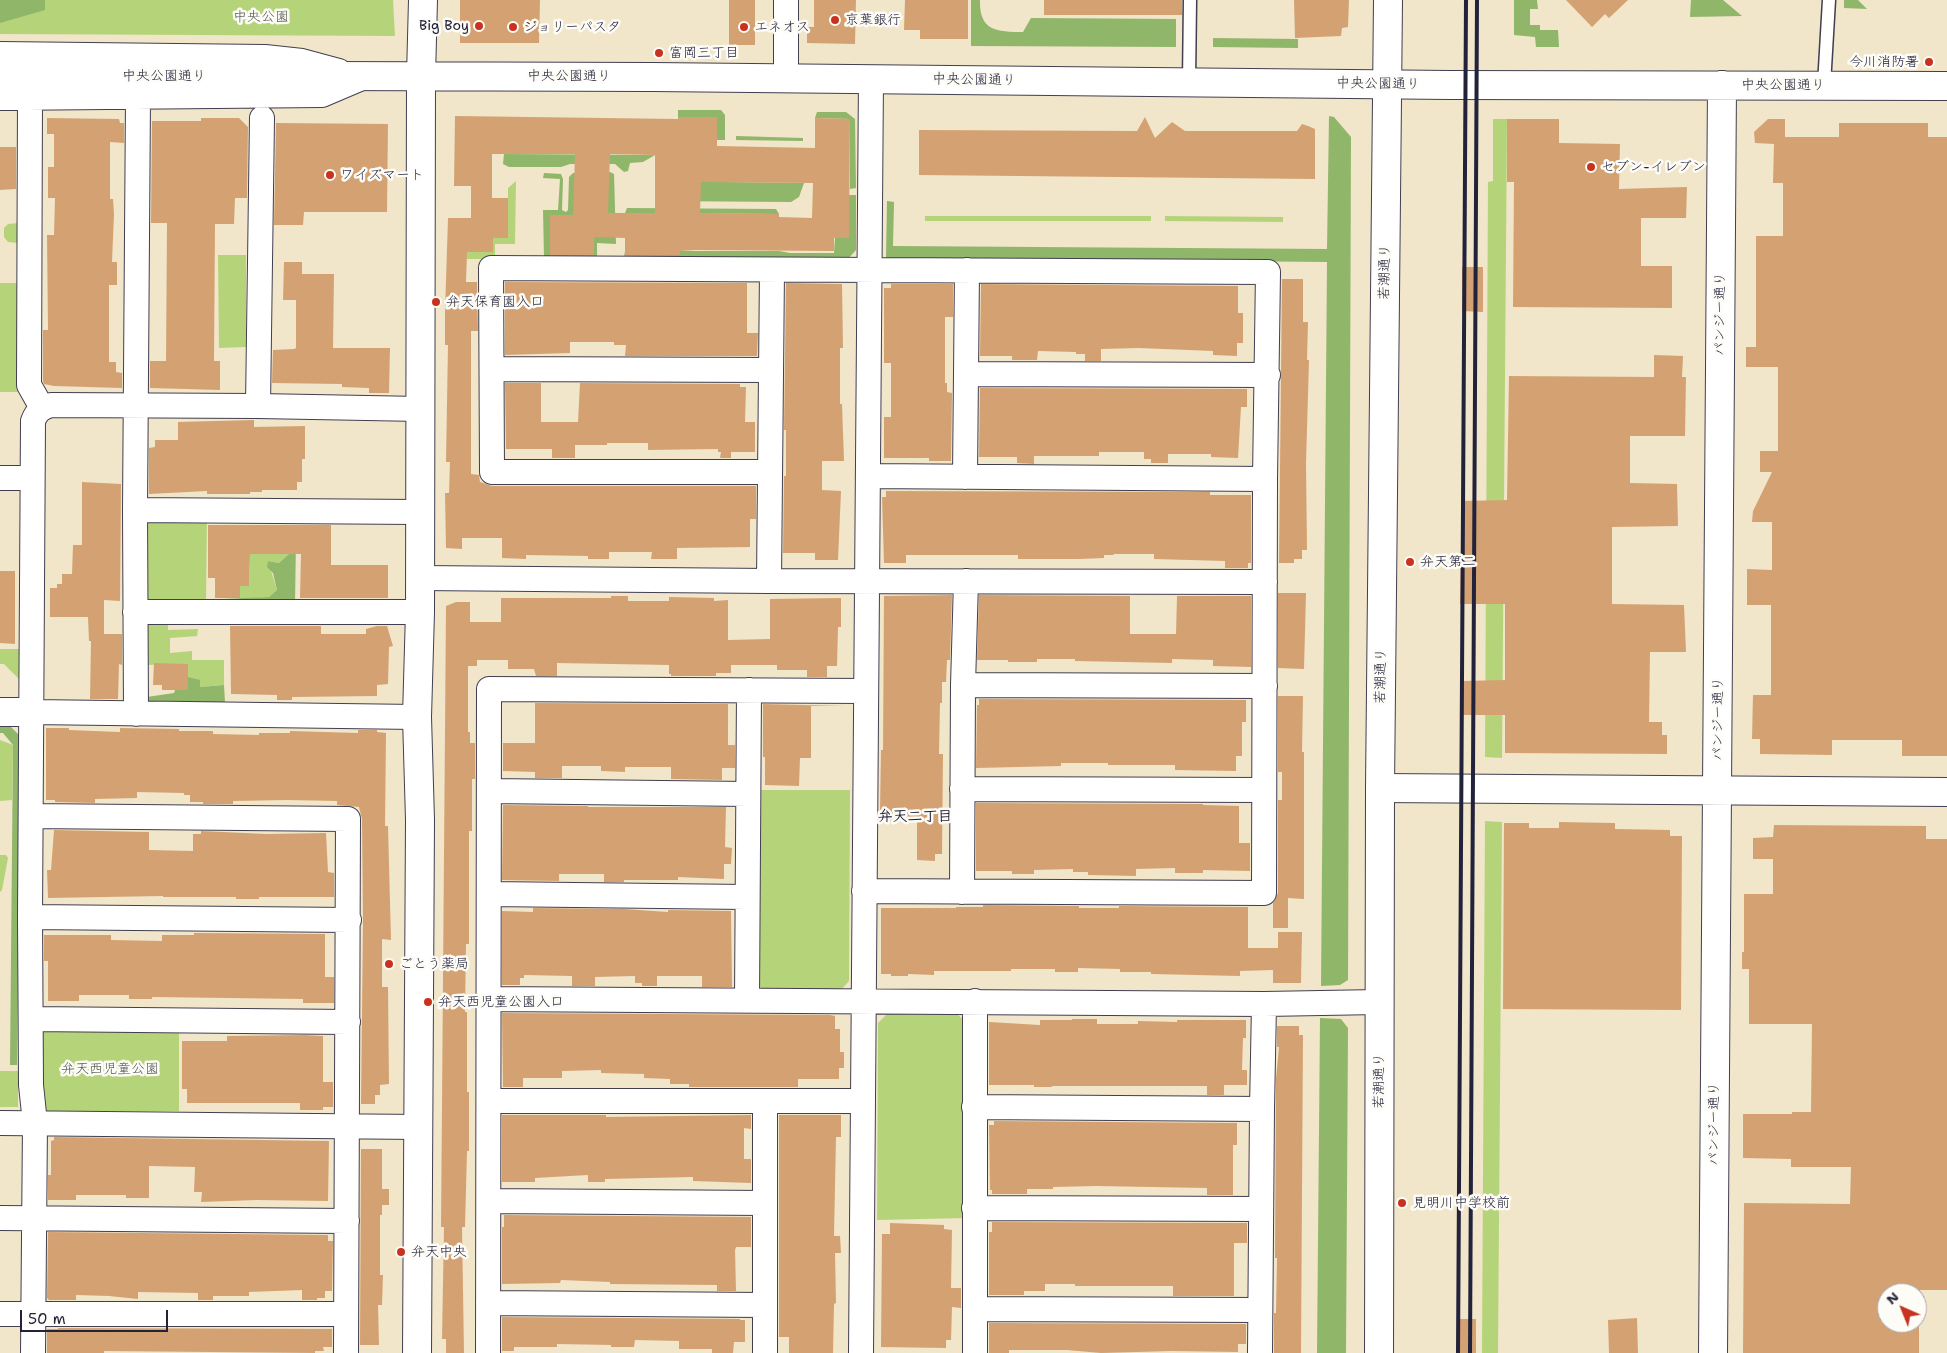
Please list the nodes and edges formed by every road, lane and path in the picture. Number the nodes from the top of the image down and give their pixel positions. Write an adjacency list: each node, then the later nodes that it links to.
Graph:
1 (424, 0): 8 (street)
2 (786, 0): 10 (street)
3 (1190, 0): 12 (lane)
4 (1388, 0): 13 (street, 若潮通り)
5 (1829, 0): 15 (lane)
6 (0, 54): 9 (street)
7 (0, 76): 9 (street, 中央公園通り)
8 (422, 76): 9 (street, 中央公園通り); 10 (street, 中央公園通り); 31 (street)
9 (363, 77): 19 (street)
10 (786, 78): 11 (street, 中央公園通り)
11 (871, 79): 12 (street, 中央公園通り); 22 (street)
12 (1189, 82): 13 (street, 中央公園通り)
13 (1388, 83): 14 (street, 中央公園通り); 55 (street, 若潮通り)
14 (1722, 85): 15 (street, 中央公園通り); 57 (street, パンジー通り)
15 (1824, 85): 16 (street, 中央公園通り)
16 (1947, 86)
17 (30, 97): 18 (street); 19 (street); 30 (street)
18 (0, 98)
19 (138, 98): 28 (street)
20 (262, 118): 29 (street)
21 (772, 270): 22 (street); 24 (street); 25 (street)
22 (869, 270): 23 (street); 33 (street)
23 (967, 270): 26 (street); 27 (street)
24 (492, 369): 25 (street); 32 (street)
25 (770, 370): 32 (street)
26 (967, 374): 27 (street); 34 (street)
27 (1268, 376): 37 (street)
28 (135, 406): 29 (street); 30 (street); 38 (street)
29 (258, 406): 31 (street)
30 (42, 408): 36 (street)
31 (421, 409): 39 (street)
32 (769, 472): 41 (street)
33 (868, 476): 34 (street); 42 (street)
34 (965, 477): 37 (street)
35 (0, 478): 36 (street)
36 (32, 478): 52 (street)
37 (1265, 479): 44 (street)
38 (135, 510): 39 (street); 45 (street)
39 (419, 512): 40 (street)
40 (419, 578): 41 (street); 46 (street)
41 (769, 581): 42 (street)
42 (866, 581): 43 (street); 50 (street)
43 (966, 582): 44 (street); 47 (street)
44 (1265, 582): 48 (street)
45 (136, 612): 46 (street); 53 (street)
46 (420, 612): 54 (street)
47 (963, 684): 48 (street); 56 (street)
48 (1265, 686): 58 (street)
49 (749, 690): 50 (street); 59 (street); 61 (street)
50 (866, 691): 63 (street)
51 (0, 712): 52 (street)
52 (32, 712): 53 (street); 62 (street)
53 (136, 714): 54 (street)
54 (417, 717): 85 (street)
55 (1380, 788): 57 (street); 73 (street, 若潮通り)
56 (962, 789): 58 (street); 64 (street)
57 (1717, 789): 60 (street); 109 (street, パンジー通り)
58 (1264, 790): 64 (street)
59 (490, 791): 61 (street); 65 (street)
60 (1947, 792)
61 (748, 794): 66 (street)
62 (31, 816): 67 (street); 68 (street)
63 (864, 891): 64 (street); 72 (street)
64 (962, 892)
65 (490, 894): 66 (street); 69 (street)
66 (746, 896): 70 (street)
67 (30, 917): 68 (street); 75 (street)
68 (349, 920): 76 (street)
69 (489, 999): 70 (street); 77 (street)
70 (747, 1000): 72 (street)
71 (975, 1001): 72 (street); 74 (street); 80 (street)
72 (865, 1002): 79 (street)
73 (1379, 1002): 74 (street); 108 (street, 若潮通り)
74 (1264, 1004): 81 (street)
75 (31, 1019): 76 (street); 83 (street)
76 (348, 1022): 84 (street)
77 (489, 1101): 78 (street); 86 (street)
78 (765, 1101): 79 (street); 87 (street)
79 (862, 1101): 105 (street)
80 (974, 1108): 81 (street); 88 (street)
81 (1262, 1109): 89 (street)
82 (0, 1123): 83 (street)
83 (34, 1123): 84 (street); 91 (street)
84 (348, 1126): 85 (street); 92 (street)
85 (419, 1126): 102 (street)
86 (489, 1201): 87 (street); 93 (street)
87 (765, 1203): 94 (street)
88 (974, 1208): 89 (street); 95 (street)
89 (1261, 1209): 96 (street)
90 (0, 1218): 91 (street)
91 (33, 1218): 92 (street); 98 (street)
92 (347, 1220): 99 (street)
93 (488, 1303): 94 (street); 103 (street)
94 (765, 1305): 104 (street)
95 (974, 1309): 96 (street); 106 (street)
96 (1260, 1310): 107 (street)
97 (0, 1314): 98 (street)
98 (33, 1314): 99 (street); 100 (street)
99 (346, 1314): 101 (street)
100 (33, 1353)
101 (346, 1353)
102 (416, 1353)
103 (488, 1353)
104 (765, 1353)
105 (861, 1353)
106 (975, 1353)
107 (1260, 1353)
108 (1378, 1353)
109 (1712, 1353)

